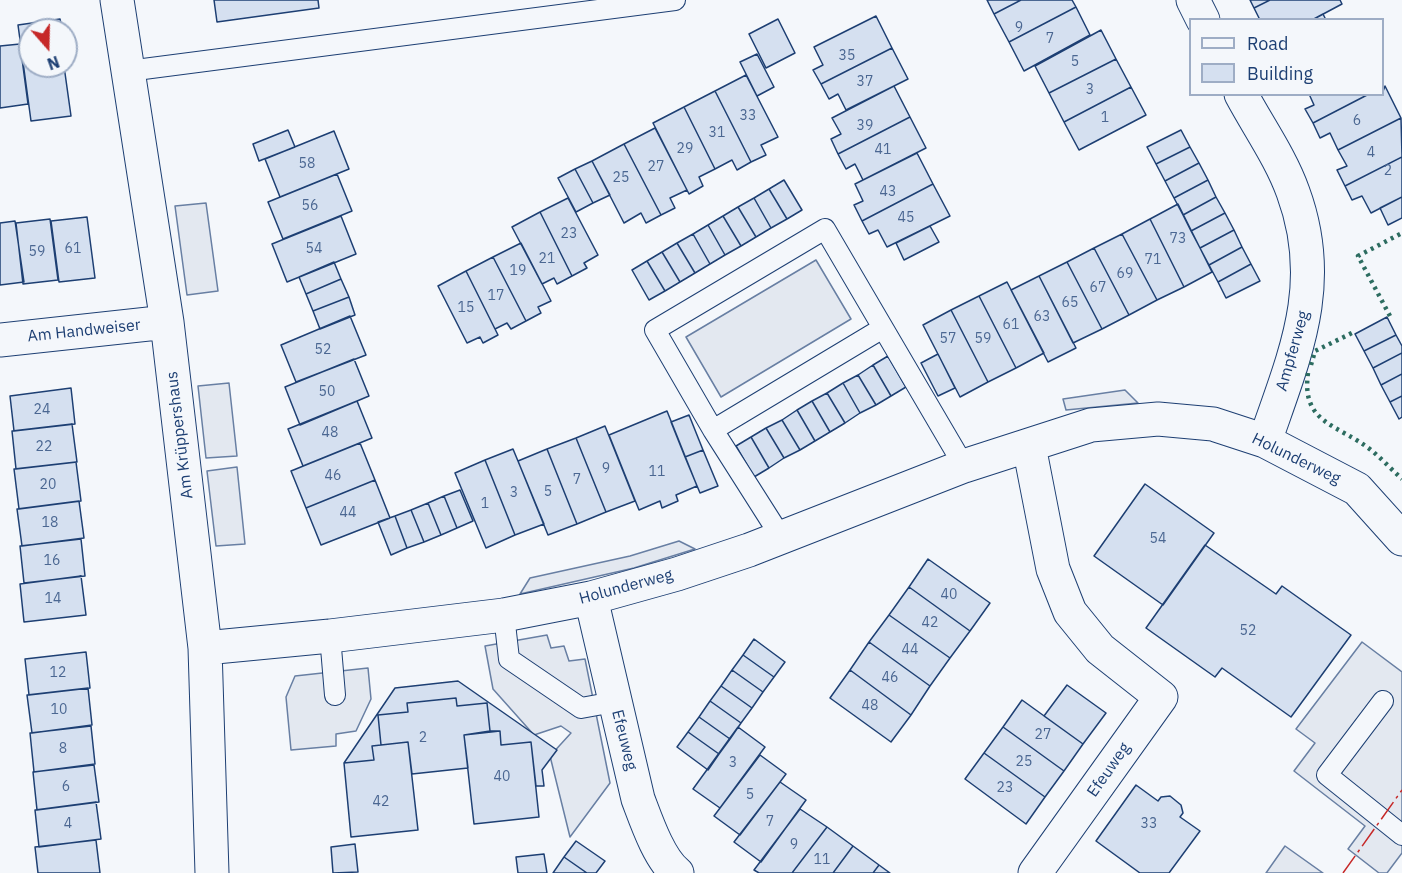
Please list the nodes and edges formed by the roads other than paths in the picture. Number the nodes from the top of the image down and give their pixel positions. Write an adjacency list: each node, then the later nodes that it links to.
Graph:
1 (117, 0): 5 (street, Am Krüppershaus)
2 (675, 0): 5 (lane)
3 (1193, 0): 4 (street)
4 (1202, 18)
5 (128, 71): 7 (street, Am Krüppershaus)
6 (1242, 96): 11 (street, Ampferweg)
7 (167, 322): 9 (street, Am Handweiser); 19 (street, Am Krüppershaus)
8 (884, 328): 10 (lane); 10 (lane); 13 (lane)
9 (0, 340)
10 (713, 430): 14 (lane)
11 (1265, 441): 12 (street, Holunderweg); 15 (street, Holunderweg)
12 (1029, 446): 13 (street, Holunderweg); 26 (street, Efeuweg)
13 (964, 466): 14 (street, Holunderweg)
14 (781, 537): 16 (street, Holunderweg)
15 (1402, 539)
16 (591, 598): 17 (street, Holunderweg); 22 (street, Efeuweg)
17 (504, 615): 18 (street, Holunderweg); 22 (lane)
18 (330, 636): 19 (street, Holunderweg); 20 (lane)
19 (205, 648): 24 (street, Am Krüppershaus)
20 (335, 695)
21 (1383, 700): 23 (lane)
22 (614, 702): 25 (street, Efeuweg)
23 (1402, 835)
24 (212, 873)
25 (677, 873)
26 (1035, 873)

